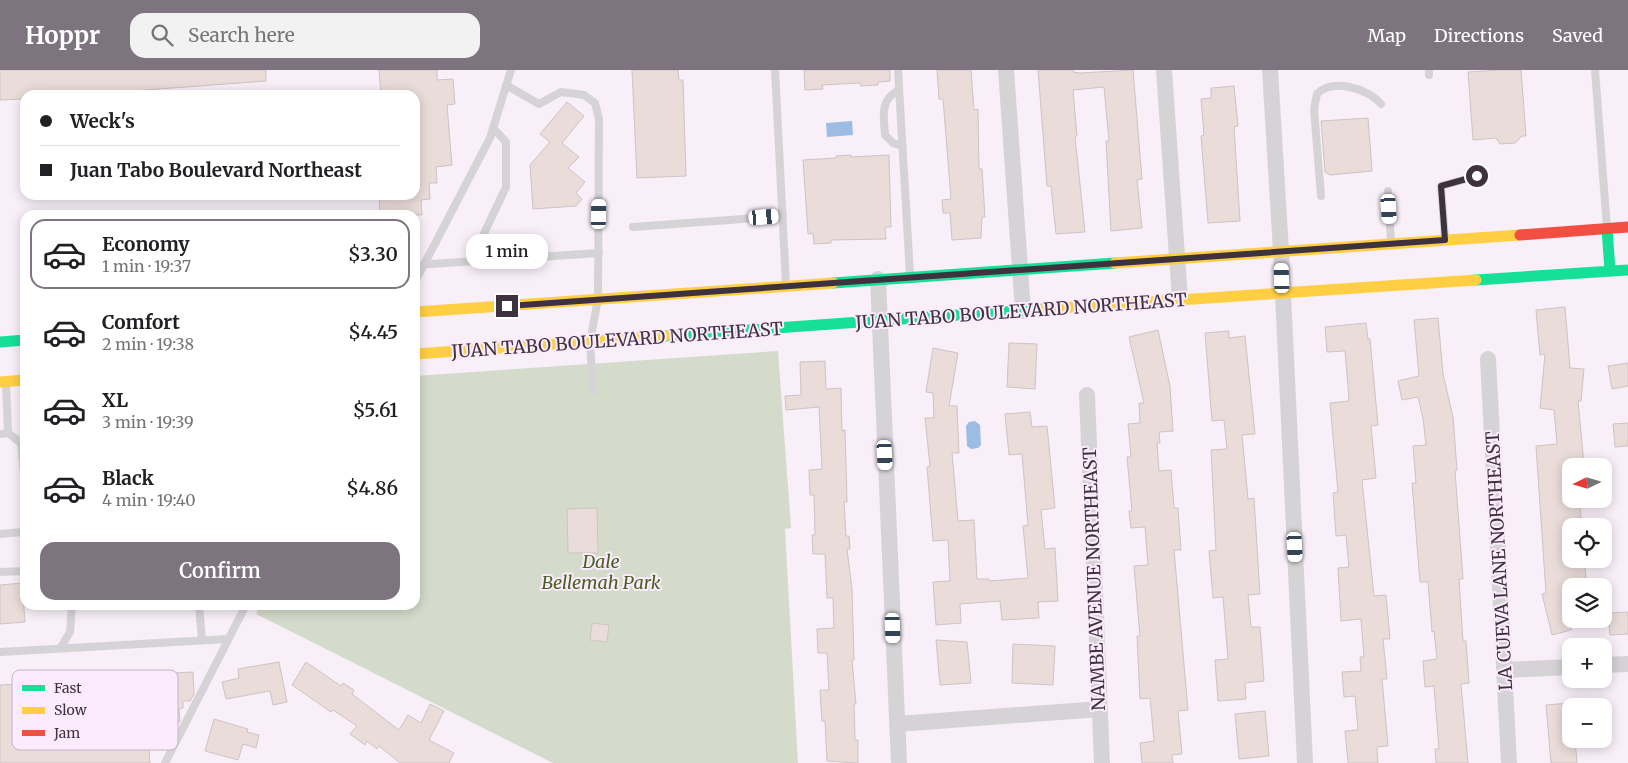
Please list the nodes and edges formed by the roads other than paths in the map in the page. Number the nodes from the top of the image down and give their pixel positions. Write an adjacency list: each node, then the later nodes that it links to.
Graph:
1 (511, 70): 8 (lane)
2 (775, 70): 16 (lane)
3 (898, 70): 9 (lane)
4 (1006, 70): 30 (street)
5 (1164, 70): 24 (street)
6 (1270, 70): 22 (street)
7 (1595, 70): 19 (lane)
8 (506, 85): 11 (lane); 23 (lane)
9 (899, 90): 12 (lane); 12 (lane)
10 (1381, 104): 15 (lane)
11 (494, 128): 25 (lane); 27 (lane)
12 (902, 146): 32 (lane)
13 (1477, 176): 20 (lane)
14 (1388, 191): 21 (lane)
15 (1321, 196)
16 (783, 216): 17 (lane); 34 (lane)
17 (633, 227)
18 (1628, 227): 19 (main road)
19 (1607, 229): 20 (main road); 28 (main road)
20 (1445, 240): 21 (main road)
21 (1392, 244): 22 (main road)
22 (1281, 251): 24 (main road); 35 (street)
23 (598, 253): 25 (lane); 36 (lane)
24 (1177, 259): 30 (main road); 37 (street)
25 (471, 261): 27 (lane)
26 (420, 264): 27 (lane)
27 (424, 264): 31 (lane)
28 (1610, 270): 29 (main road, JUAN TABO BOULEVARD NORTHEAST); 35 (main road, JUAN TABO BOULEVARD NORTHEAST)
29 (1628, 270)
30 (1020, 271): 32 (main road); 38 (street)
31 (420, 272)
32 (910, 278): 33 (main road)
33 (878, 280): 34 (main road); 40 (street)
34 (786, 286): 36 (main road)
35 (1283, 292): 37 (main road, JUAN TABO BOULEVARD NORTHEAST); 74 (street)
36 (598, 299): 39 (main road); 43 (lane)
37 (1180, 300): 38 (main road, JUAN TABO BOULEVARD NORTHEAST)
38 (1023, 311): 40 (main road, JUAN TABO BOULEVARD NORTHEAST)
39 (420, 312)
40 (879, 321): 43 (main road, JUAN TABO BOULEVARD NORTHEAST); 68 (street)
41 (20, 340): 42 (main road)
42 (0, 342)
43 (590, 342): 44 (main road, JUAN TABO BOULEVARD NORTHEAST); 48 (lane)
44 (420, 354)
45 (1488, 359): 66 (street, LA CUEVA LANE NORTHEAST)
46 (20, 380): 47 (main road)
47 (3, 382): 50 (lane)
48 (593, 391)
49 (1087, 395): 67 (street, NAMBE AVENUE NORTHEAST)
50 (4, 433): 51 (lane)
51 (20, 442)
52 (20, 532): 53 (lane)
53 (0, 534)
54 (20, 571): 55 (lane)
55 (0, 572)
56 (72, 610): 61 (lane)
57 (199, 610): 60 (lane)
58 (243, 610): 59 (lane)
59 (228, 638): 60 (lane); 69 (lane)
60 (202, 640): 61 (lane)
61 (61, 647): 62 (lane)
62 (0, 652)
63 (1628, 664): 64 (street)
64 (1612, 665)
65 (1562, 667): 66 (street)
66 (1505, 670): 75 (street, LA CUEVA LANE NORTHEAST)
67 (1100, 709): 68 (street); 73 (street, NAMBE AVENUE NORTHEAST)
68 (897, 724): 72 (street)
69 (178, 737)
70 (172, 750): 71 (lane)
71 (165, 763)
72 (899, 763)
73 (1102, 763)
74 (1305, 763)
75 (1509, 763)

